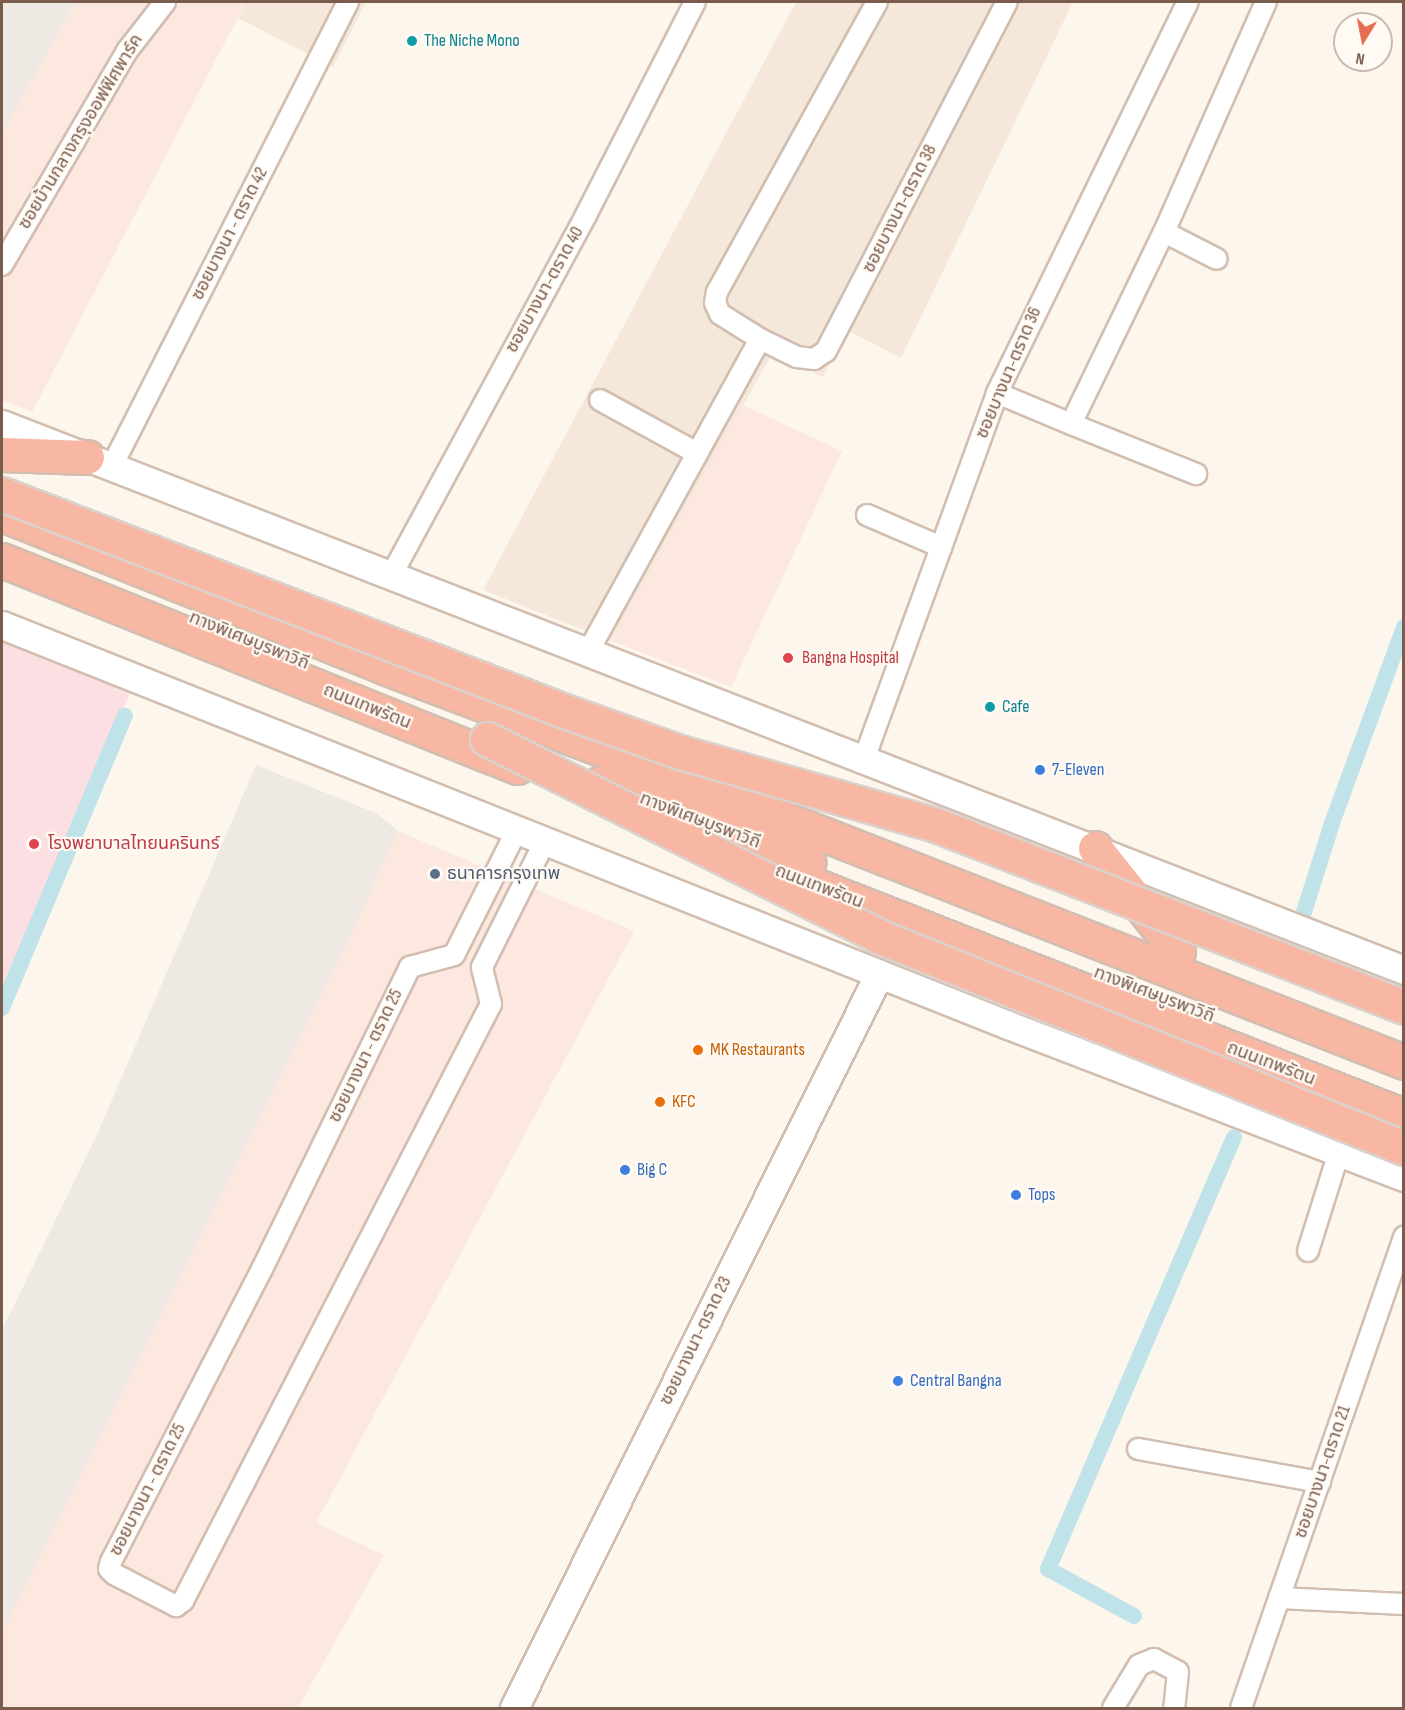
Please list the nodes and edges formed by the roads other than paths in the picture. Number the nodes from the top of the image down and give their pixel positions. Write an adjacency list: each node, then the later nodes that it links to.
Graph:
1 (165, 2): 10 (street, ซอยบ้านกลางกรุงออฟฟิศพาร์ค)
2 (348, 2): 18 (street, ซอยบางนา - ตราด 42)
3 (695, 2): 26 (street, ซอยบางนา-ตราด 40)
4 (877, 2): 11 (street, ซอยบางนา-ตราด 38)
5 (1007, 2): 11 (street, ซอยบางนา-ตราด 38)
6 (1188, 2): 12 (street, ซอยบางนา-ตราด 36)
7 (1266, 2): 8 (street)
8 (1164, 232): 9 (street); 15 (street)
9 (1217, 259)
10 (2, 265)
11 (760, 339): 16 (street)
12 (997, 393): 15 (street); 24 (street, ซอยบางนา-ตราด 36)
13 (600, 400): 16 (street)
14 (2, 424): 18 (main road)
15 (1071, 424): 19 (street)
16 (697, 453): 28 (street)
17 (2, 454): 18 (highway)
18 (100, 462): 26 (main road)
19 (1196, 474)
20 (2, 494): 36 (highway); 39 (highway, bridge)
21 (2, 514): 41 (highway, ทางพิเศษบูรพาวิถี)
22 (867, 515): 24 (street)
23 (2, 540): 29 (highway, ทางพิเศษบูรพาวิถี)
24 (941, 547): 30 (street, ซอยบางนา-ตราด 36)
25 (2, 560): 43 (highway, ถนนเทพรัตน)
26 (391, 576): 28 (main road)
27 (2, 625): 31 (main road)
28 (588, 652): 30 (main road)
29 (487, 739): 42 (highway, ทางพิเศษบูรพาวิถี, bridge); 44 (highway, bridge)
30 (864, 759): 33 (main road)
31 (518, 828): 32 (main road); 34 (street, ซอยบางนา - ตราด 25)
32 (546, 839): 35 (street, ซอยบางนา - ตราด 25); 38 (main road)
33 (1095, 848): 36 (highway); 37 (main road)
34 (470, 923): 35 (street); 35 (street, ซอยบางนา - ตราด 25)
35 (497, 936)
36 (1178, 952): 40 (highway)
37 (1404, 970)
38 (879, 974): 45 (main road); 53 (main road, ซอยบางนา-ตราด 23)
39 (1404, 1006)
40 (1404, 1043)
41 (1404, 1062)
42 (1404, 1092)
43 (1404, 1116)
44 (1404, 1148)
45 (1339, 1152): 46 (main road); 48 (street)
46 (1404, 1177)
47 (1404, 1236): 50 (street, ซอยบางนา-ตราด 21)
48 (1308, 1251)
49 (1138, 1449): 50 (street)
50 (1320, 1482): 51 (street, ซอยบางนา-ตราด 21)
51 (1280, 1598): 52 (street); 56 (street, ซอยบางนา-ตราด 21)
52 (1404, 1604)
53 (514, 1708)
54 (1113, 1708): 55 (street)
55 (1174, 1708)
56 (1241, 1708)

